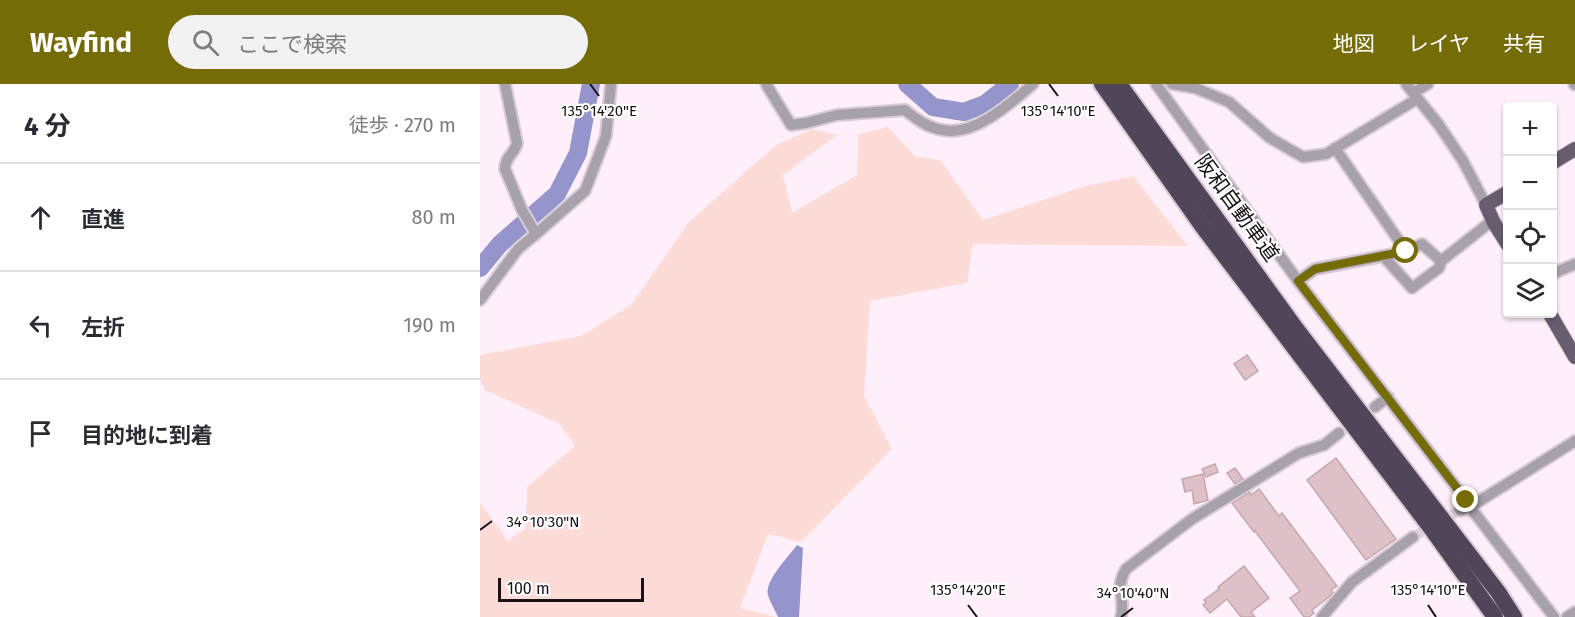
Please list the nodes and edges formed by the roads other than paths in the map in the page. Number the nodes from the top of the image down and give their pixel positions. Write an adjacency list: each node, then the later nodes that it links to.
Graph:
1 (505, 84): 17 (street)
2 (611, 84): 17 (street)
3 (766, 84): 4 (street)
4 (1033, 84)
5 (1102, 84): 37 (highway, 阪和自動車道)
6 (1119, 84): 38 (highway, 阪和自動車道)
7 (1156, 84): 24 (street)
8 (1172, 84): 11 (street)
9 (1428, 84): 10 (street)
10 (1412, 92): 11 (street); 15 (street)
11 (1335, 148): 19 (street)
12 (1575, 149): 13 (main road)
13 (1557, 160)
14 (1503, 195): 15 (main road)
15 (1486, 205): 16 (main road)
16 (1492, 220): 18 (main road); 21 (street)
17 (535, 232): 25 (street)
18 (1503, 237)
19 (1406, 251): 20 (street); 21 (street)
20 (1383, 256): 21 (street); 24 (street)
21 (1441, 261)
22 (1575, 264): 23 (street)
23 (1557, 272)
24 (1298, 281): 28 (street)
25 (480, 300)
26 (1552, 318): 27 (main road)
27 (1575, 357)
28 (1388, 398): 29 (street); 32 (street)
29 (1375, 407)
30 (1339, 433): 35 (street)
31 (1575, 441): 32 (street)
32 (1465, 509): 39 (street)
33 (1413, 537): 36 (street)
34 (1575, 612): 40 (street)
35 (1121, 617)
36 (1322, 617)
37 (1495, 617)
38 (1514, 617)
39 (1554, 617)
40 (1568, 617)

